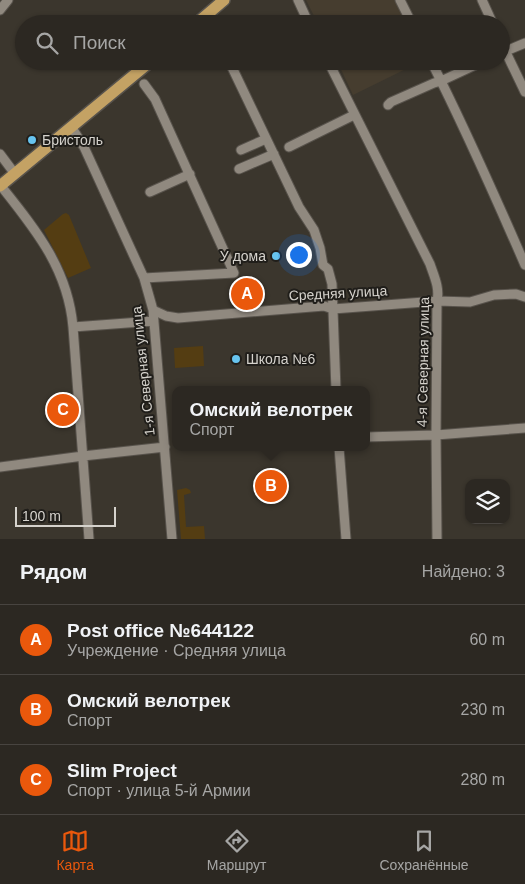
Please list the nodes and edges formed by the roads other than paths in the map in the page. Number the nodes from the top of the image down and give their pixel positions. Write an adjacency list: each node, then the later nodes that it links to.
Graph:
1 (8, 0): 6 (street)
2 (224, 0): 7 (main road)
3 (298, 0): 8 (street)
4 (400, 0): 9 (street)
5 (482, 0): 10 (street)
6 (0, 10)
7 (212, 15)
8 (305, 15)
9 (408, 15)
10 (489, 15)
11 (525, 43): 12 (street)
12 (510, 49)
13 (510, 63): 21 (street)
14 (140, 70): 24 (main road)
15 (234, 70): 25 (street)
16 (332, 70): 23 (street, 4-я Северная улица)
17 (436, 70): 19 (street)
18 (465, 70): 19 (street)
19 (441, 81): 22 (street); 35 (street)
20 (144, 84): 32 (street)
21 (525, 92)
22 (388, 104)
23 (354, 115): 26 (street); 38 (street, 4-я Северная улица)
24 (72, 128): 31 (main road); 36 (street, 1-я Северная улица)
25 (266, 139): 27 (street); 29 (street)
26 (289, 147)
27 (241, 150)
28 (0, 154): 31 (street)
29 (274, 154): 30 (street); 39 (street)
30 (239, 169)
31 (15, 174): 33 (main road)
32 (190, 174): 34 (street); 36 (street)
33 (0, 186): 42 (street)
34 (150, 192)
35 (525, 264)
36 (144, 278): 40 (street, 1-я Северная улица)
37 (525, 297): 38 (street, Средняя улица)
38 (437, 301): 39 (street, Средняя улица); 45 (street, 4-я Северная улица)
39 (332, 309): 40 (street, Средняя улица); 43 (street)
40 (153, 310): 41 (street, 1-я Северная улица)
41 (154, 321): 42 (street); 47 (street, 1-я Северная улица)
42 (73, 327): 49 (street)
43 (336, 386)
44 (525, 428): 45 (street)
45 (436, 435): 46 (street); 54 (street, 4-я Северная улица)
46 (370, 437)
47 (165, 447): 49 (street); 52 (street, 1-я Северная улица)
48 (339, 451): 53 (street)
49 (83, 456): 50 (street); 51 (street)
50 (0, 467)
51 (89, 539)
52 (172, 539)
53 (346, 539)
54 (437, 539)

